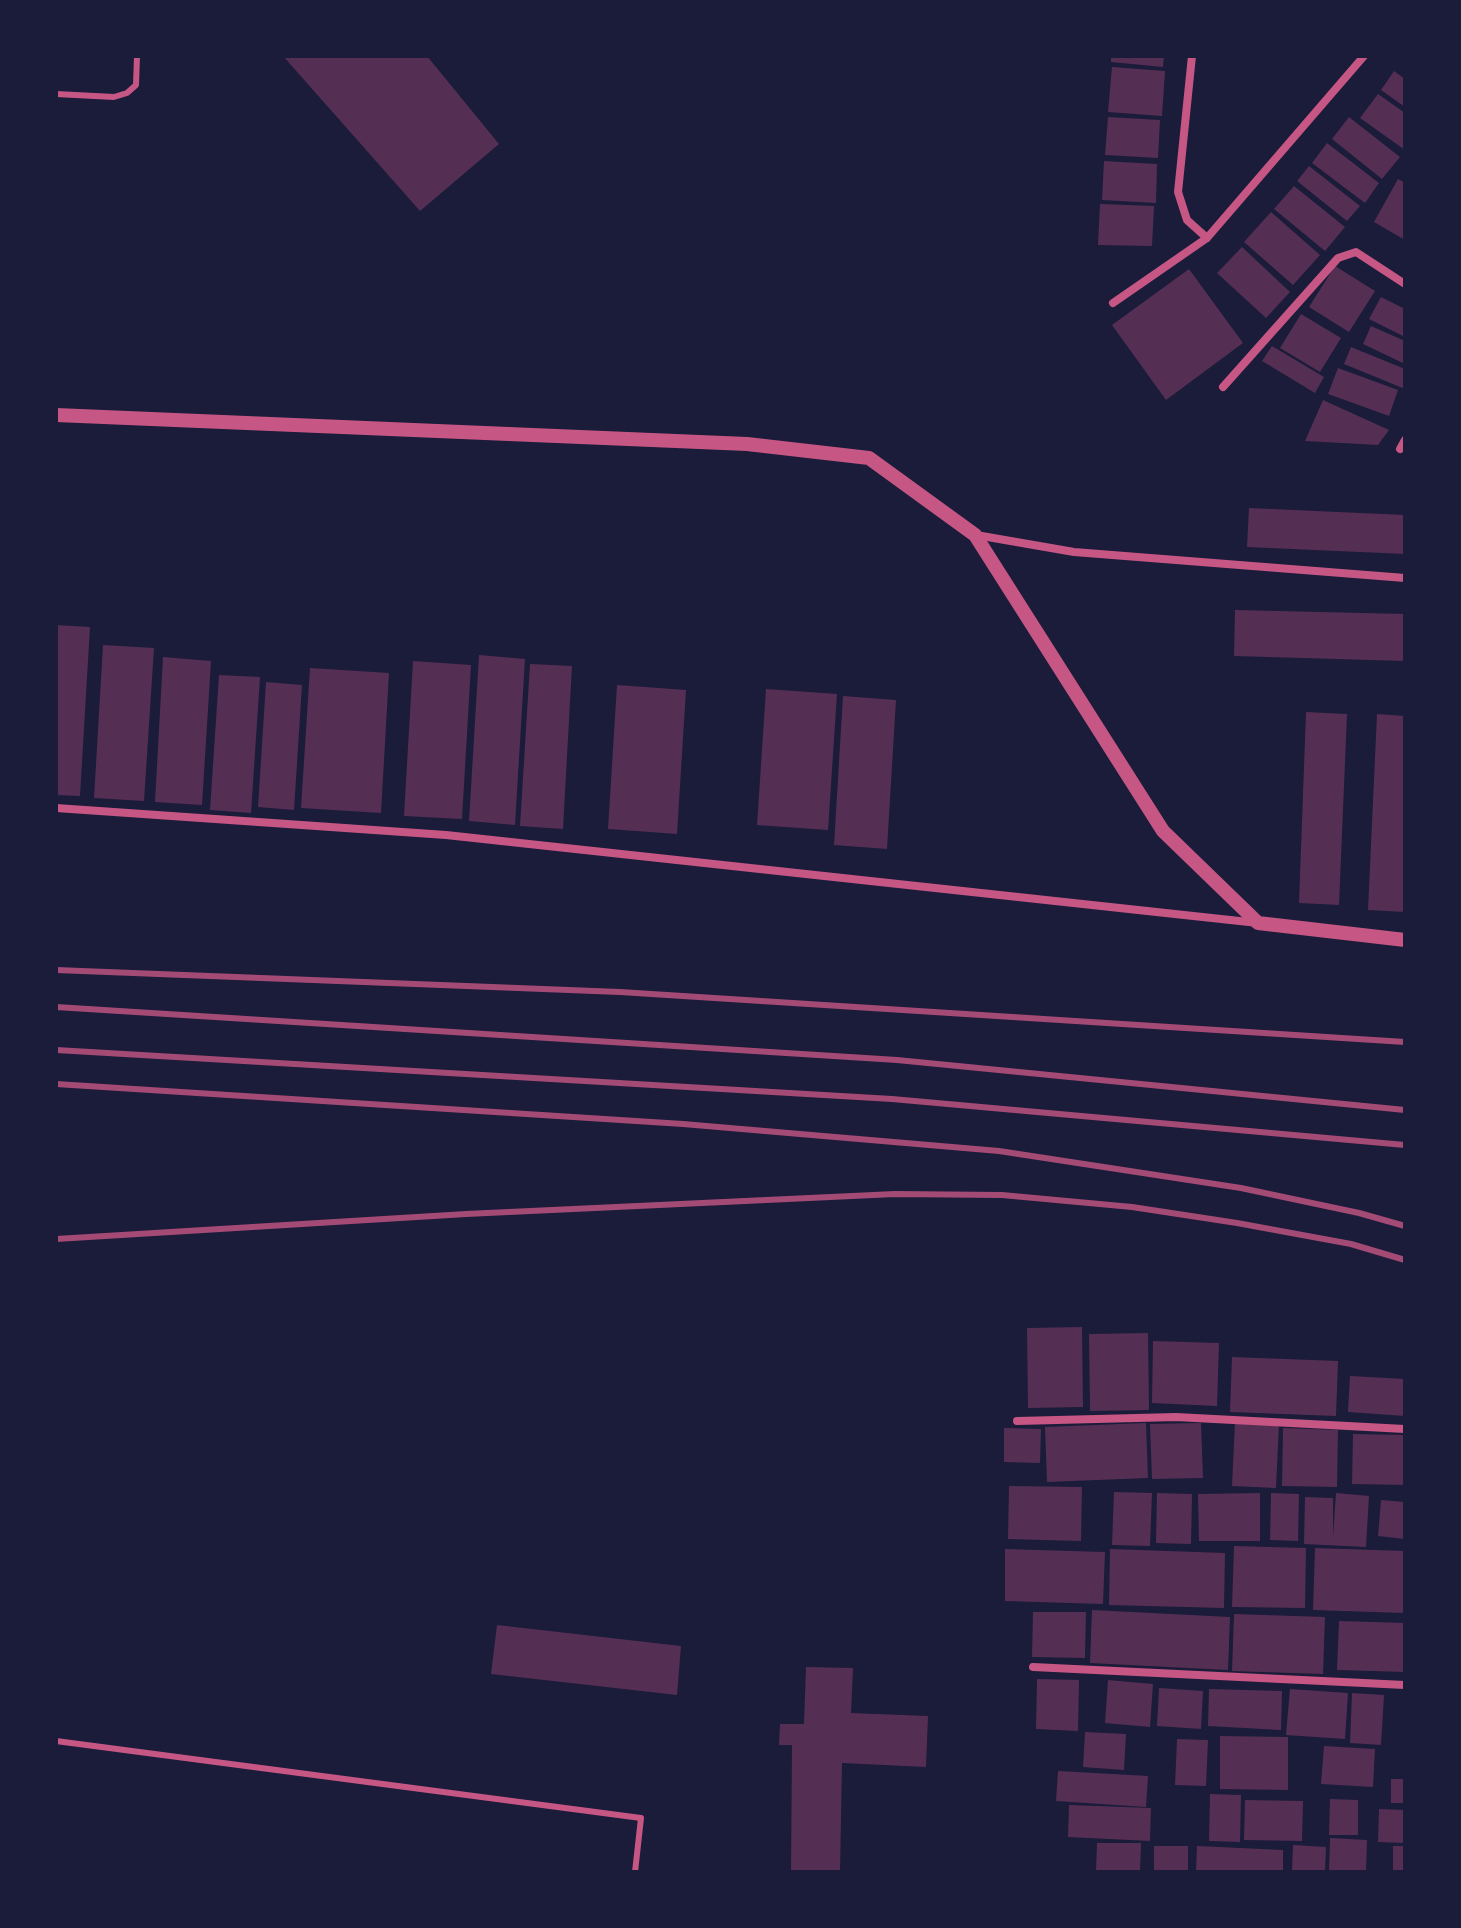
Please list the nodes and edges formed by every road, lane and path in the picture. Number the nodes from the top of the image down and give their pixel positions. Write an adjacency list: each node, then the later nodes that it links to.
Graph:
1 (137, 56): 4 (lane)
2 (1192, 56): 5 (street)
3 (1364, 56): 5 (street)
4 (56, 94)
5 (1207, 238): 7 (street)
6 (1405, 284): 8 (street)
7 (1113, 303)
8 (1223, 387)
9 (56, 415): 10 (street)
10 (975, 535): 11 (street); 13 (street)
11 (1405, 578)
12 (56, 808): 13 (street)
13 (1258, 923): 14 (street)
14 (1405, 940)
15 (1017, 1421): 16 (street)
16 (1405, 1429)
17 (1033, 1667): 18 (street)
18 (1405, 1685)
19 (56, 1741): 20 (lane)
20 (635, 1872)

